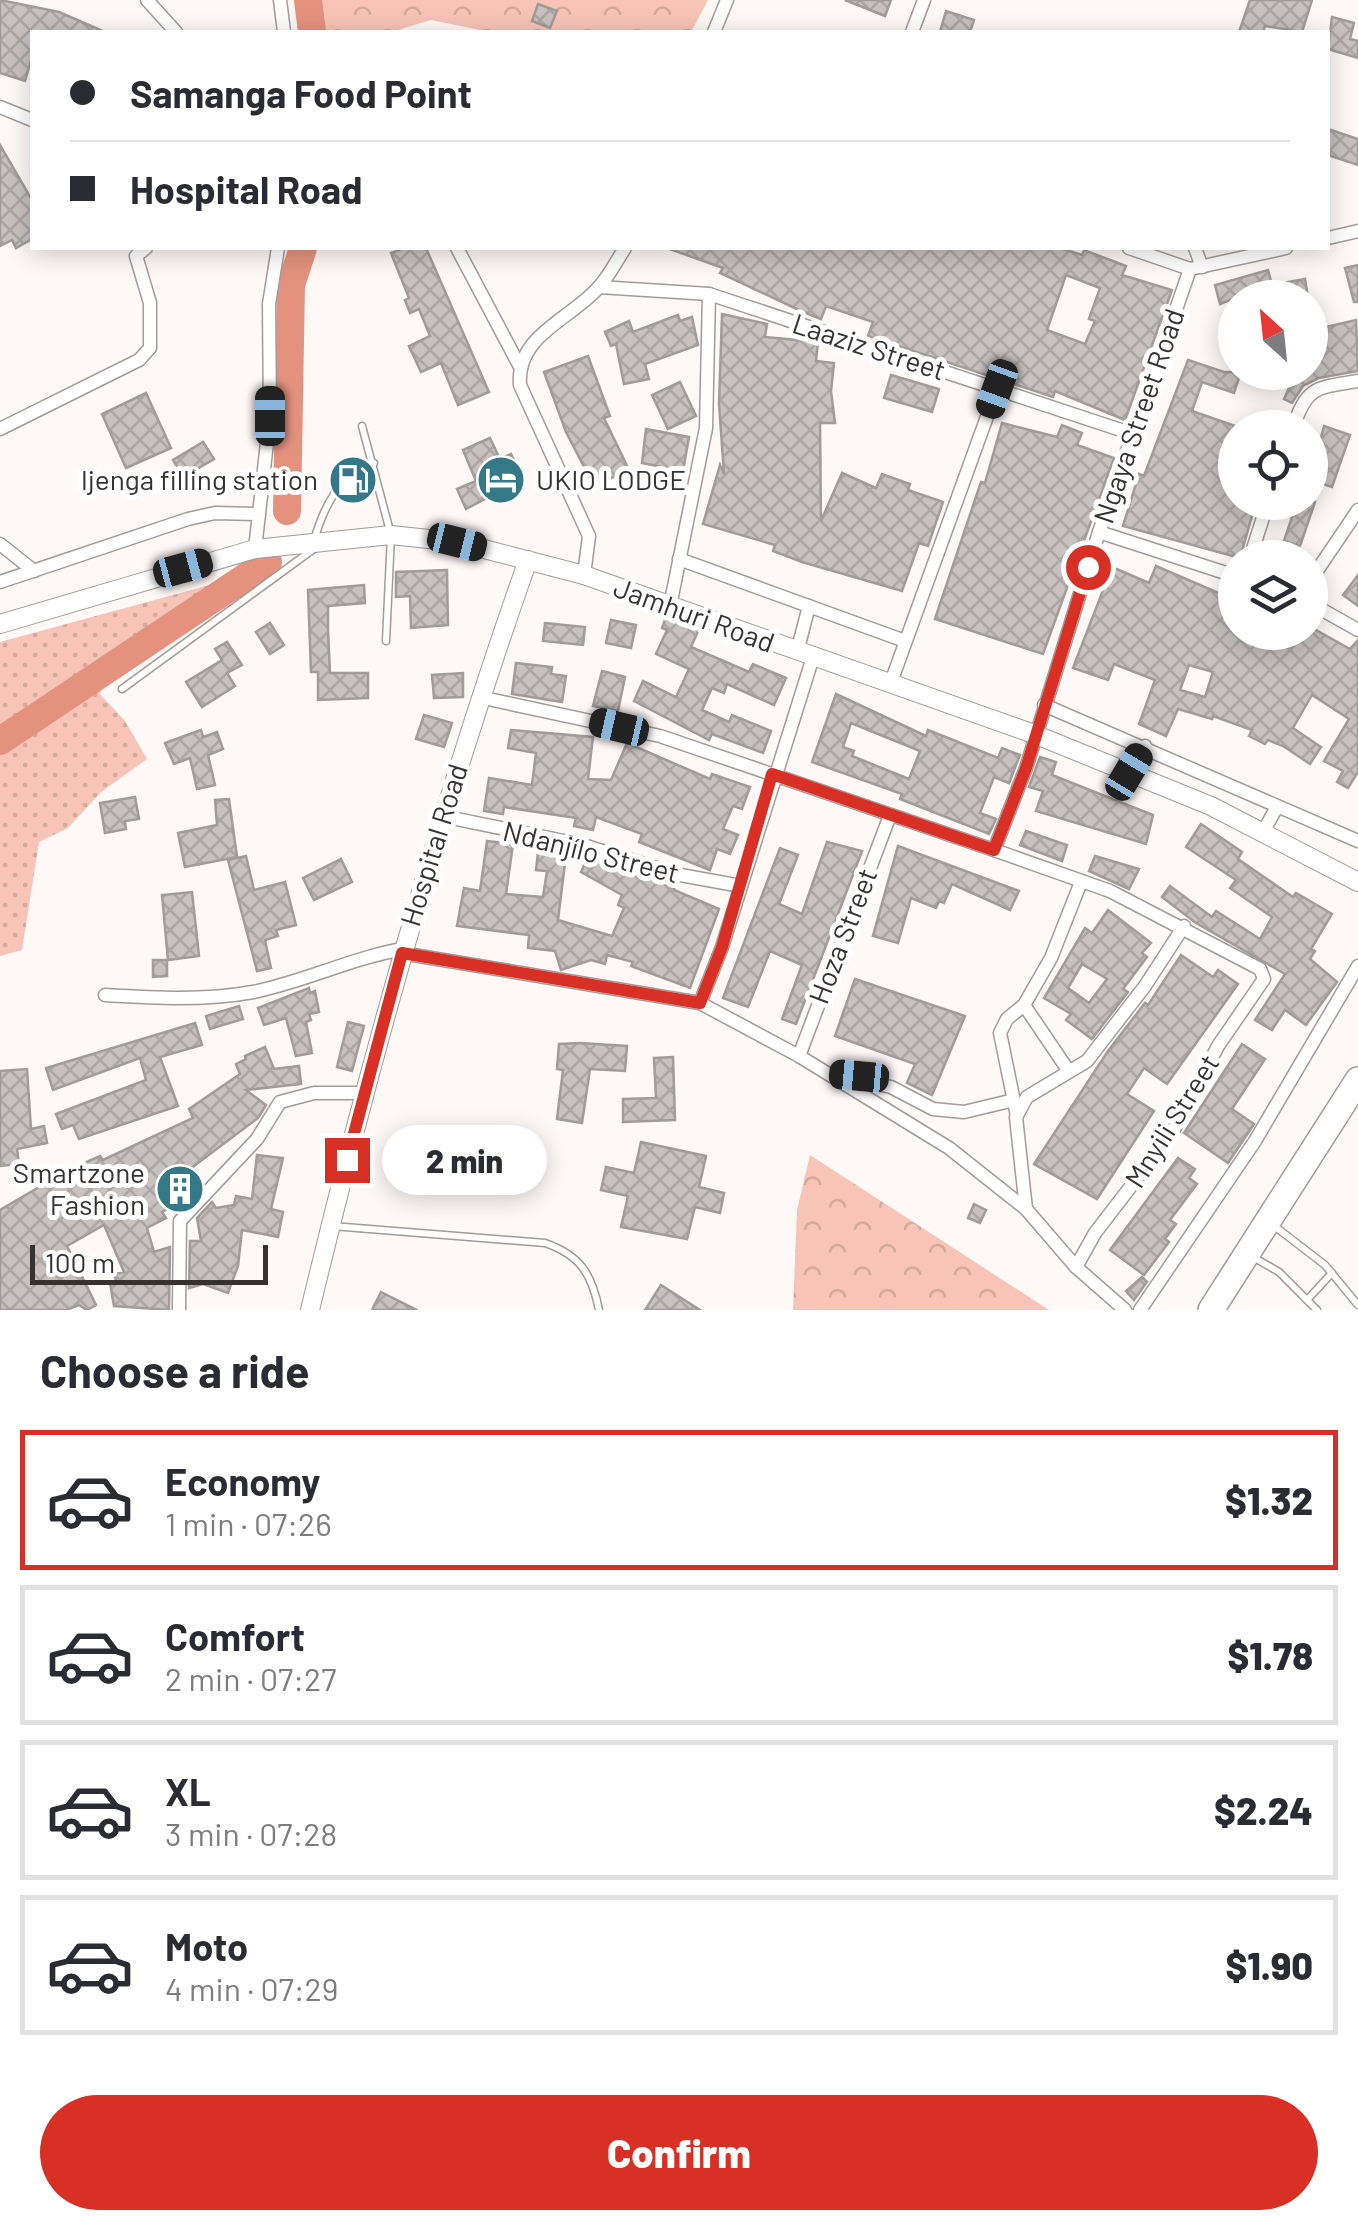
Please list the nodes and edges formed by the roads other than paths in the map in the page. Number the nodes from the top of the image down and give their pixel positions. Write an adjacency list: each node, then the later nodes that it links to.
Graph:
1 (146, 0): 5 (street)
2 (280, 0): 6 (street)
3 (727, 0): 7 (street)
4 (924, 0): 8 (street)
5 (174, 30)
6 (284, 30)
7 (715, 30)
8 (913, 30)
9 (0, 107): 10 (street)
10 (30, 119)
11 (1358, 231): 12 (street)
12 (1330, 238)
13 (138, 250): 28 (street)
14 (278, 250): 32 (street)
15 (458, 250): 23 (street)
16 (624, 250): 21 (street)
17 (1136, 250): 20 (street)
18 (1196, 250): 20 (street)
19 (1277, 250): 20 (street)
20 (1196, 268): 29 (street, Ngaya Street Road)
21 (600, 287): 22 (street, Laaziz Street); 23 (street)
22 (708, 294): 25 (street, Laaziz Street); 39 (street)
23 (518, 365): 43 (street)
24 (1358, 381): 26 (street)
25 (997, 389): 29 (street, Laaziz Street); 50 (street)
26 (1299, 410)
27 (362, 426): 30 (lane)
28 (0, 429)
29 (1133, 434): 33 (street, Ngaya Street Road)
30 (374, 463): 34 (lane); 35 (lane)
31 (1358, 510): 38 (street)
32 (259, 514): 37 (street); 42 (street)
33 (1099, 532): 41 (street); 56 (street, Ngaya Street Road)
34 (391, 535): 35 (main road, Jamhuri Road); 40 (main road, Jamhuri Road); 51 (lane)
35 (321, 539): 37 (main road, Jamhuri Road); 54 (lane)
36 (0, 544): 42 (street)
37 (256, 549): 48 (main road, Jamhuri Road)
38 (1328, 554)
39 (679, 559): 45 (street); 46 (street)
40 (528, 560): 43 (main road, Jamhuri Road); 55 (main road, Hospital Road)
41 (1218, 570)
42 (34, 571): 44 (street)
43 (584, 575): 45 (main road, Jamhuri Road)
44 (0, 582)
45 (670, 606): 52 (main road, Jamhuri Road)
46 (808, 606): 50 (street); 52 (street)
47 (1328, 613): 49 (street)
48 (0, 624)
49 (1358, 630)
50 (905, 641): 53 (street)
51 (386, 642)
52 (804, 654): 53 (main road, Jamhuri Road); 61 (street)
53 (890, 685): 57 (main road, Jamhuri Road)
54 (122, 689)
55 (479, 698): 61 (street); 64 (main road, Hospital Road)
56 (1044, 704): 57 (street, Ngaya Street Road); 58 (street)
57 (1034, 734): 60 (main road, Jamhuri Road); 68 (street, Ngaya Street Road)
58 (1145, 746): 59 (street); 60 (street)
59 (1200, 771): 62 (street); 63 (street)
60 (1129, 772): 62 (main road, Jamhuri Road)
61 (772, 774): 65 (street); 71 (street)
62 (1186, 796): 66 (main road, Jamhuri Road)
63 (1277, 808): 66 (street); 67 (street)
64 (442, 816): 71 (street, Ndanjílo Street); 73 (main road, Hospital Road)
65 (889, 818): 68 (street); 78 (street, Hoza Street)
66 (1262, 832): 70 (main road, Jamhuri Road)
67 (1358, 841)
68 (994, 850): 69 (street)
69 (1081, 882): 72 (street); 77 (street)
70 (1358, 882)
71 (741, 886): 76 (street)
72 (1184, 926): 79 (street); 89 (street, Mnyili Street)
73 (402, 951): 75 (street); 76 (street); 82 (main road, Hospital Road)
74 (1358, 966): 97 (street)
75 (105, 995)
76 (700, 1003): 78 (street)
77 (1024, 1005): 79 (street); 83 (street)
78 (799, 1056): 80 (street)
79 (1068, 1070): 84 (street)
80 (829, 1074): 83 (street); 85 (street)
81 (1358, 1080): 86 (highway)
82 (363, 1093): 87 (main road, Hospital Road); 93 (street)
83 (1014, 1100): 84 (street)
84 (1017, 1116): 85 (street)
85 (1026, 1210): 89 (street)
86 (1268, 1221): 88 (highway); 90 (lane)
87 (330, 1226): 94 (main road, Hospital Road); 95 (lane)
88 (1247, 1254): 91 (lane); 98 (highway)
89 (1076, 1266): 96 (street)
90 (1332, 1273): 91 (lane); 92 (lane)
91 (1306, 1300): 99 (lane)
92 (1358, 1305)
93 (180, 1310)
94 (310, 1310)
95 (600, 1310)
96 (1125, 1310)
97 (1140, 1310)
98 (1211, 1310)
99 (1317, 1310)

